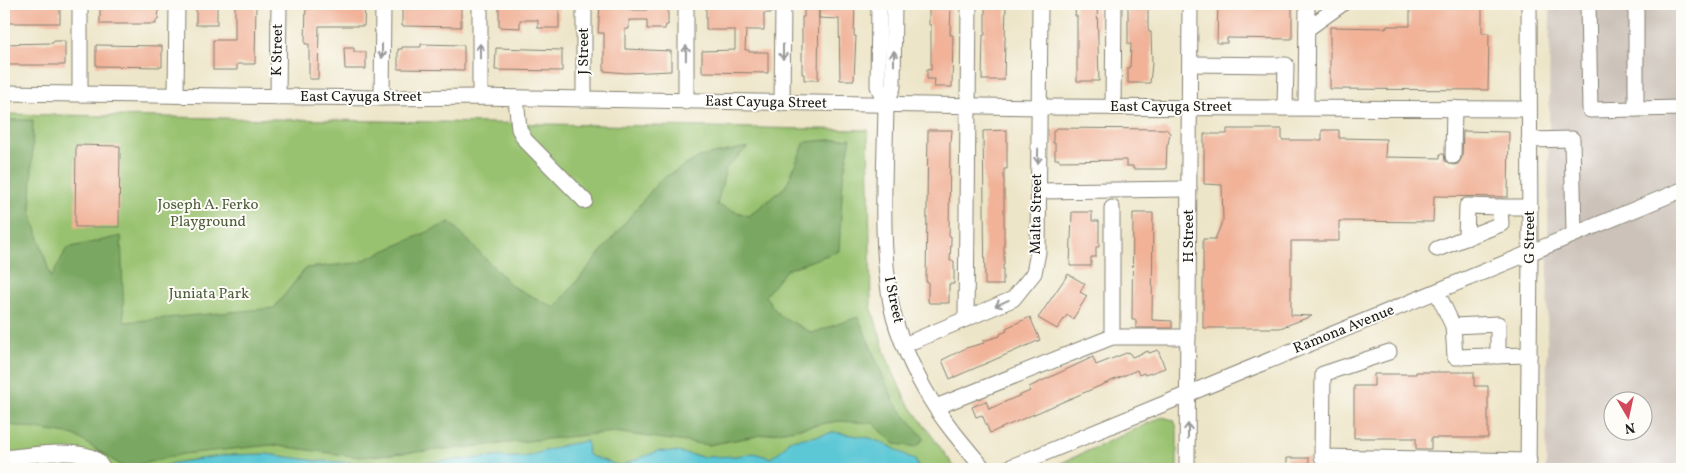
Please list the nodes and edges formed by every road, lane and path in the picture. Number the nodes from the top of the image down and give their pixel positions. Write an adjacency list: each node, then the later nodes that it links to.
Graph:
1 (80, 4): 23 (street)
2 (177, 4): 24 (street)
3 (279, 4): 25 (street, K Street)
4 (383, 4): 26 (street, one-way to 26)
5 (480, 4): 27 (street, one-way to 5)
6 (584, 4): 29 (street, J Street)
7 (686, 4): 30 (street, one-way to 7)
8 (783, 4): 31 (street, one-way to 31)
9 (879, 4): 32 (street, I Street)
10 (894, 4): 32 (street, I Street, one-way to 10)
11 (969, 4): 33 (street)
12 (1040, 4): 34 (street, Malta Street)
13 (1114, 4): 35 (street)
14 (1190, 4): 21 (street, H Street)
15 (1307, 4): 20 (street)
16 (1342, 4): 20 (street)
17 (1529, 4): 41 (street, G Street)
18 (1588, 4): 42 (street)
19 (1636, 4): 42 (street)
20 (1307, 29): 38 (street)
21 (1190, 64): 36 (street, H Street); 37 (street)
22 (4, 93): 23 (street, East Cayuga Street)
23 (80, 94): 24 (street, East Cayuga Street)
24 (176, 95): 25 (street, East Cayuga Street)
25 (278, 97): 26 (street, East Cayuga Street)
26 (382, 98): 27 (street, East Cayuga Street)
27 (480, 98): 28 (street, East Cayuga Street)
28 (516, 98): 29 (street, East Cayuga Street); 48 (street)
29 (584, 99): 30 (street, East Cayuga Street)
30 (686, 102): 31 (street, East Cayuga Street)
31 (782, 103): 32 (street, East Cayuga Street)
32 (886, 105): 33 (street, East Cayuga Street); 61 (street, I Street)
33 (968, 106): 34 (street, East Cayuga Street); 57 (street)
34 (1039, 107): 35 (street, East Cayuga Street); 46 (street, Malta Street, one-way to 46)
35 (1113, 107): 36 (street, East Cayuga Street)
36 (1190, 107): 37 (street, East Cayuga Street); 45 (street, H Street)
37 (1285, 107): 38 (street, East Cayuga Street)
38 (1306, 107): 39 (street, East Cayuga Street)
39 (1454, 108): 41 (street, East Cayuga Street); 44 (street)
40 (1682, 108): 42 (street)
41 (1528, 109): 43 (street, G Street)
42 (1636, 109)
43 (1529, 140): 50 (street, G Street); 52 (street)
44 (1453, 156)
45 (1189, 189): 46 (street); 60 (street, H Street)
46 (1038, 190): 57 (street, Malta Street, one-way to 57)
47 (1682, 190): 52 (street, Ramona Avenue)
48 (584, 201)
49 (1500, 207): 50 (street); 53 (street); 53 (street)
50 (1529, 207): 55 (street, G Street)
51 (1112, 208): 59 (street)
52 (1574, 234): 55 (street, Ramona Avenue)
53 (1466, 238): 54 (street)
54 (1437, 250)
55 (1530, 252): 56 (street, Ramona Avenue); 63 (street, G Street)
56 (1437, 292): 58 (street); 65 (street, Ramona Avenue)
57 (966, 319): 61 (street, Malta Street)
58 (1454, 326): 64 (street); 64 (street)
59 (1112, 337): 60 (street); 66 (street)
60 (1188, 337): 65 (street, H Street)
61 (904, 345): 66 (street, I Street)
62 (1389, 352): 68 (street)
63 (1529, 355): 64 (street); 68 (street, G Street)
64 (1498, 356)
65 (1188, 394): 71 (street, Ramona Avenue); 72 (street, H Street, one-way to 65)
66 (936, 407): 70 (street, I Street)
67 (4, 458): 69 (street)
68 (1528, 465)
69 (103, 469)
70 (984, 469)
71 (1006, 469)
72 (1188, 469)

